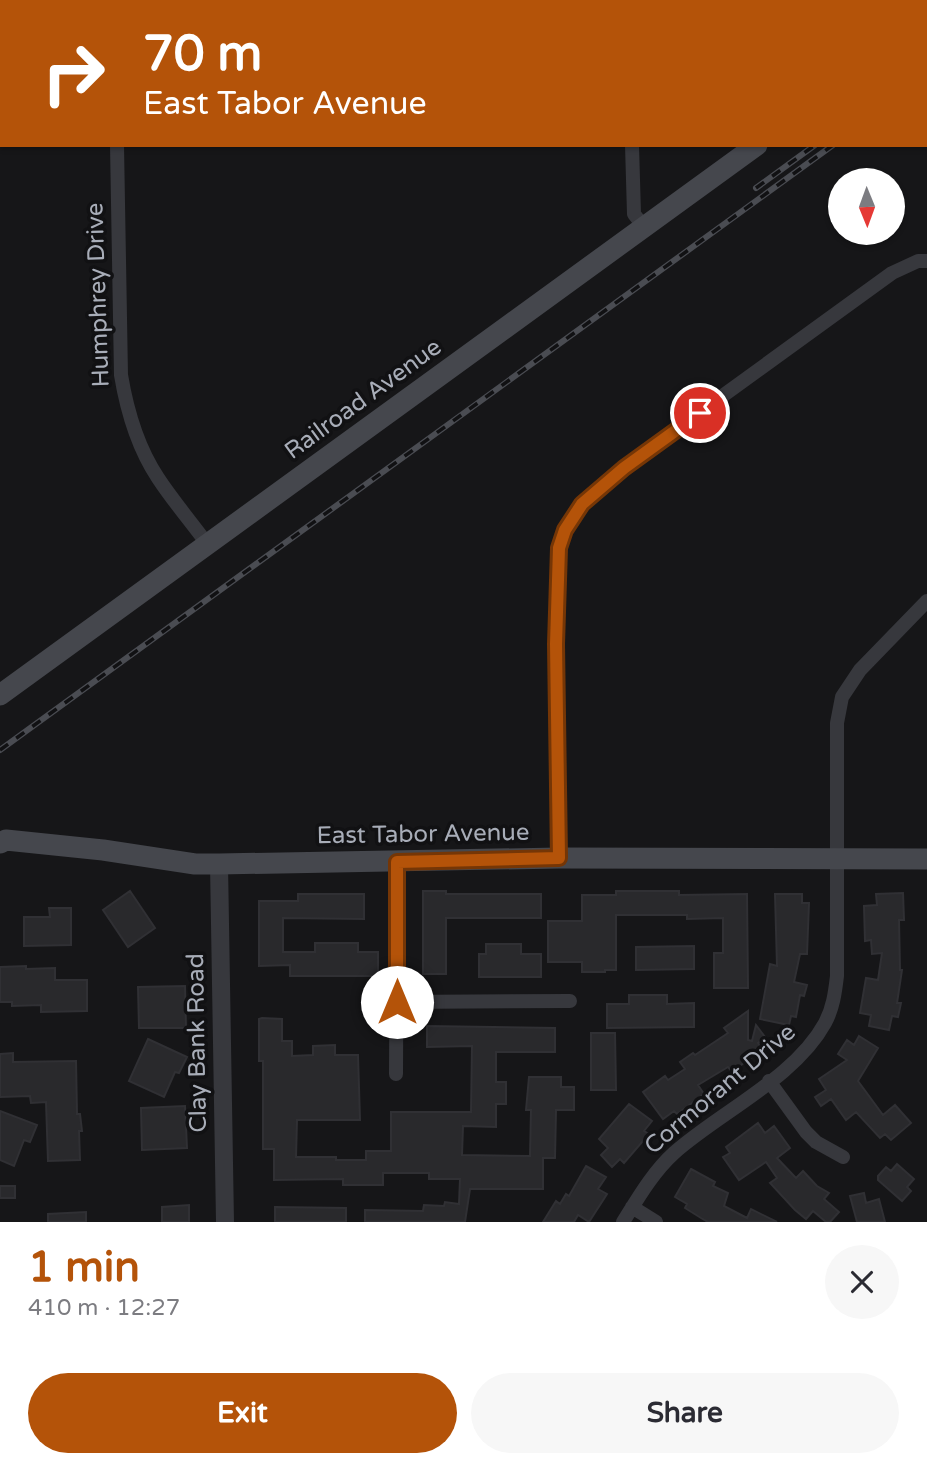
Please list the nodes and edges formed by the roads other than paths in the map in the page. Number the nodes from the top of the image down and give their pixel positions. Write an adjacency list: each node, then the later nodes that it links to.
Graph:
1 (117, 147): 6 (street, Humphrey Drive)
2 (632, 147): 4 (street)
3 (754, 147): 4 (main road, Railroad Avenue)
4 (644, 227): 6 (main road, Railroad Avenue)
5 (927, 261): 10 (street)
6 (208, 545): 8 (main road, Railroad Avenue)
7 (927, 601): 12 (street, Cormorant Drive)
8 (0, 695)
9 (2, 839): 14 (main road, East Tabor Avenue)
10 (559, 858): 12 (main road, East Tabor Avenue); 13 (main road, East Tabor Avenue)
11 (927, 859): 12 (main road, East Tabor Avenue)
12 (836, 860): 18 (street, Cormorant Drive)
13 (397, 862): 14 (main road, East Tabor Avenue); 16 (street)
14 (219, 864): 21 (street, Clay Bank Road)
15 (570, 1001): 16 (street)
16 (397, 1002): 17 (street)
17 (396, 1074)
18 (769, 1082): 19 (street); 20 (street, Cormorant Drive)
19 (843, 1157)
20 (632, 1207): 22 (street, Cormorant Drive); 23 (street)
21 (225, 1222)
22 (623, 1222)
23 (656, 1222)

